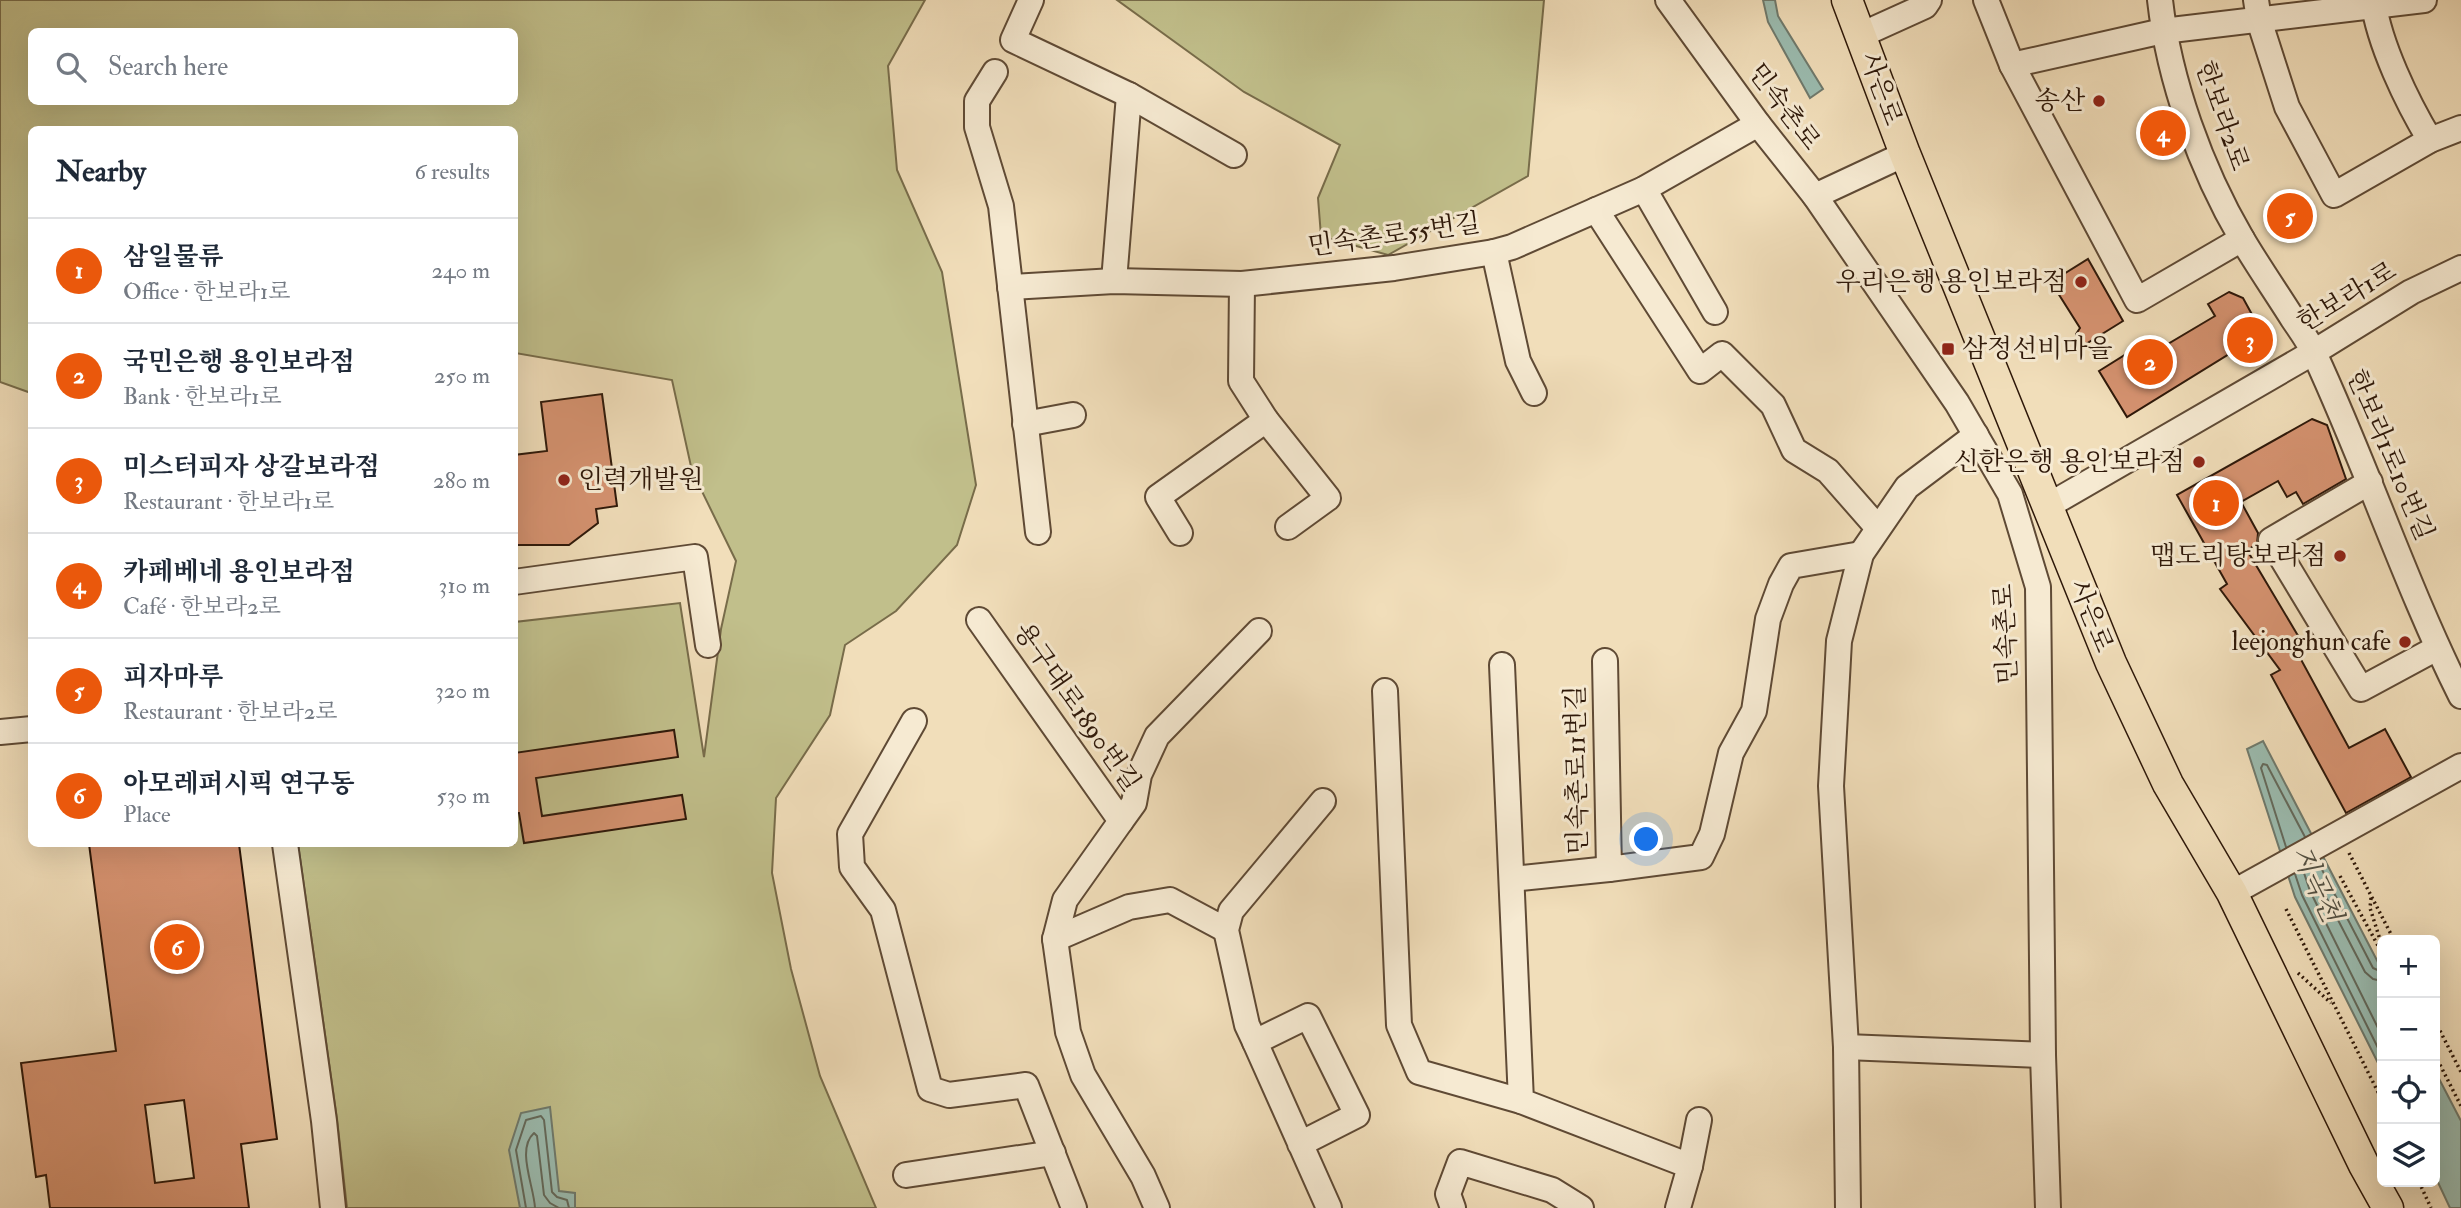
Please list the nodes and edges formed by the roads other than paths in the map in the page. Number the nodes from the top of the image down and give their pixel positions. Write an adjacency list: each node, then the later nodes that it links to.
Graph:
1 (1031, 0): 14 (street)
2 (1668, 0): 15 (street, 민속촌로)
3 (1847, 0): 11 (main road, 사은로)
4 (1929, 0): 11 (street)
5 (1986, 0): 12 (street)
6 (2160, 0): 10 (street, 한보라2로)
7 (2424, 0): 8 (street)
8 (2373, 3): 9 (street); 17 (street)
9 (2258, 10): 10 (street); 17 (street)
10 (2163, 31): 12 (street); 23 (street, 한보라2로)
11 (1861, 35): 18 (main road, 사은로)
12 (2012, 65): 23 (street)
13 (995, 72): 28 (street)
14 (1129, 95): 19 (street); 26 (street)
15 (1758, 124): 20 (street, 민속촌로55번길); 21 (street, 민속촌로)
16 (2461, 128): 17 (street)
17 (2430, 140)
18 (1905, 154): 21 (street); 37 (main road, 사은로)
19 (1234, 155)
20 (1644, 190): 22 (street, 민속촌로55번길); 29 (street)
21 (1815, 196): 35 (street, 민속촌로)
22 (1596, 210): 24 (street, 민속촌로55번길); 39 (street)
23 (2242, 239): 30 (street, 한보라2로)
24 (1494, 253): 27 (street, 민속촌로55번길); 31 (street)
25 (2461, 268): 30 (street, 한보라1로)
26 (1114, 281): 27 (street, 민속촌로55번길); 28 (street, 민속촌로55번길)
27 (1242, 284): 33 (street)
28 (1010, 287): 34 (street)
29 (1715, 312)
30 (2314, 352): 36 (street, 한보라1로10번길); 37 (street, 한보라1로)
31 (1534, 393)
32 (1073, 415): 34 (street)
33 (1266, 420): 38 (street); 41 (street)
34 (1026, 424): 40 (street)
35 (1976, 435): 39 (street); 66 (street, 민속촌로)
36 (2370, 482): 47 (street, 한보라1로10번길); 47 (street)
37 (2046, 507): 61 (main road, 사은로)
38 (1288, 527)
39 (1878, 528): 42 (street)
40 (1038, 532)
41 (1180, 533)
42 (1861, 554): 59 (street, 민속촌로11번길); 65 (street)
43 (518, 581): 46 (street)
44 (979, 620): 57 (street, 용구대로1890번길)
45 (1259, 631): 57 (street)
46 (708, 645)
47 (2437, 648): 51 (street, 한보라1로10번길)
48 (1605, 661): 59 (street, 민속촌로11번길)
49 (1502, 665): 60 (street)
50 (1385, 691): 67 (street)
51 (2461, 696)
52 (914, 721): 70 (street)
53 (28, 729): 54 (street)
54 (0, 732)
55 (2461, 766): 61 (street)
56 (1323, 801): 62 (street)
57 (1121, 821): 63 (street, 용구대로1890번길)
58 (285, 847): 73 (street)
59 (1609, 869): 60 (street)
60 (1512, 878): 67 (street)
61 (2242, 887): 82 (main road, 사은로)
62 (1227, 930): 63 (street); 64 (street)
63 (1055, 939): 75 (street, 용구대로1890번길)
64 (1255, 1042): 69 (street); 69 (street)
65 (1846, 1047): 66 (street); 80 (street)
66 (2043, 1055): 81 (street, 민속촌로)
67 (1521, 1101): 71 (street)
68 (1699, 1120): 71 (street)
69 (1300, 1144): 76 (street)
70 (1053, 1153): 72 (street); 74 (street)
71 (1690, 1166): 79 (street)
72 (906, 1175)
73 (333, 1208)
74 (1074, 1208)
75 (1157, 1208)
76 (1329, 1208)
77 (1453, 1208): 78 (street)
78 (1581, 1208)
79 (1678, 1208)
80 (1848, 1208)
81 (2048, 1208)
82 (2388, 1208)

